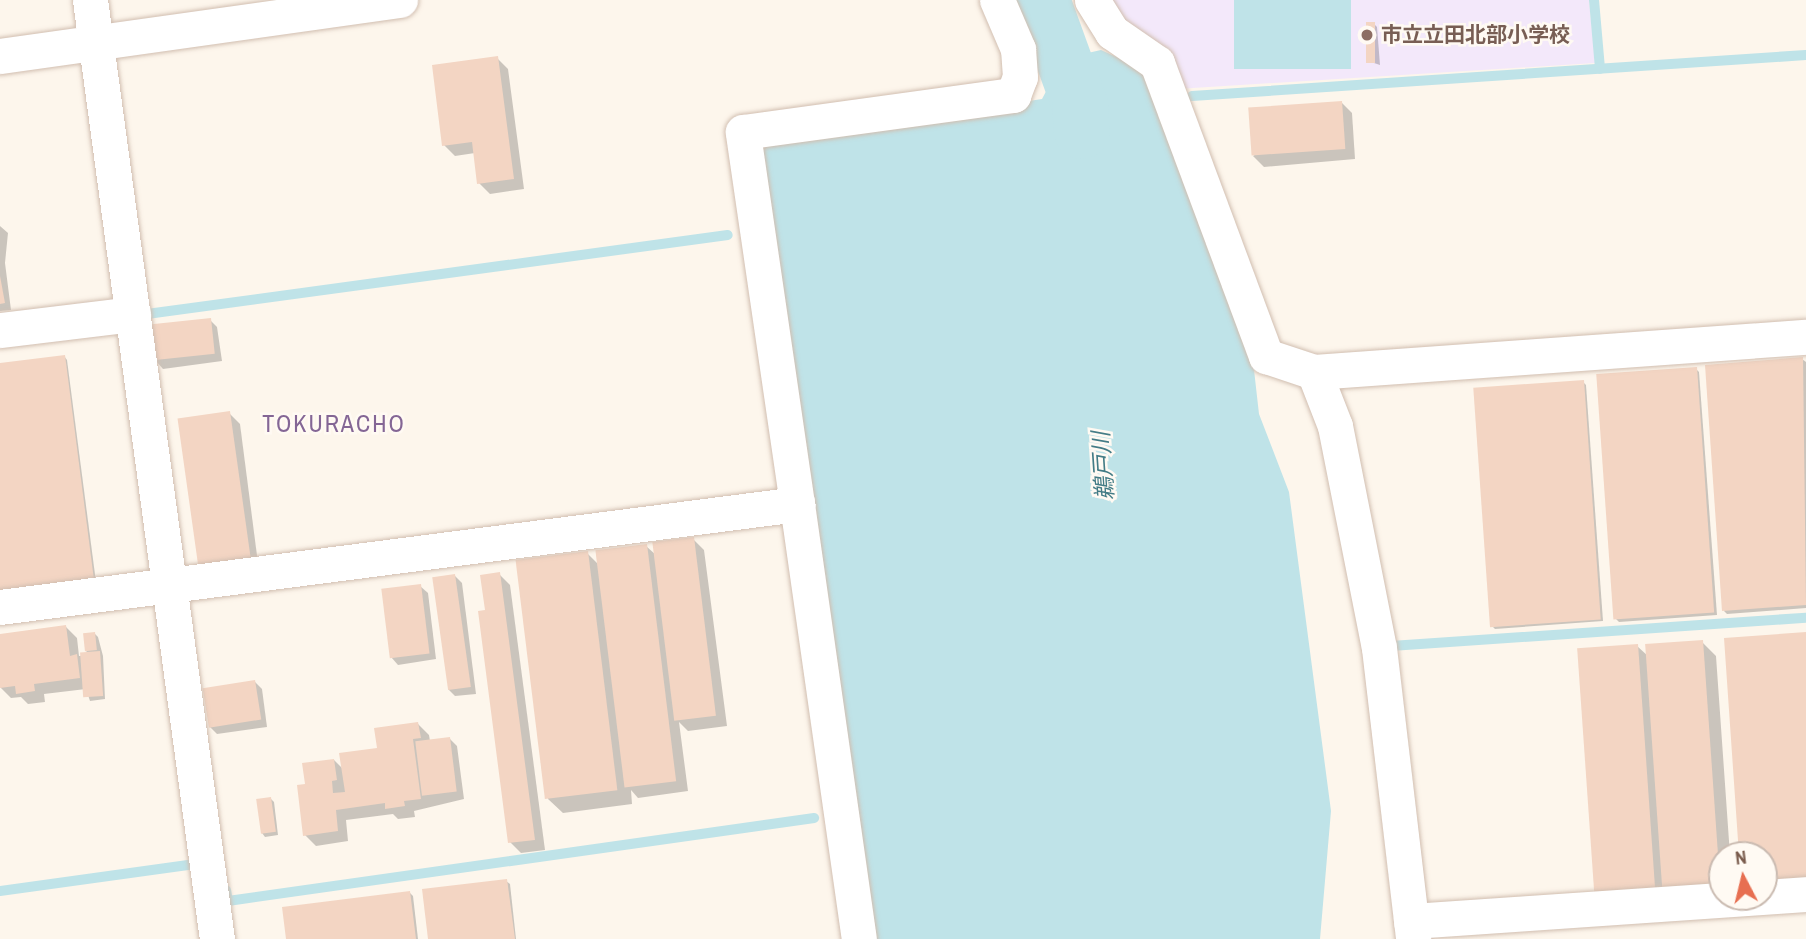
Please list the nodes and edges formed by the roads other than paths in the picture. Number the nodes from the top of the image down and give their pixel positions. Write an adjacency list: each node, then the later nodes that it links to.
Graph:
1 (90, 0): 5 (street)
2 (400, 0): 5 (street)
3 (998, 0): 11 (street)
4 (1092, 0): 10 (street)
5 (96, 41): 6 (street); 7 (street)
6 (0, 55)
7 (133, 314): 8 (street); 12 (street)
8 (0, 330)
9 (1806, 337): 10 (street)
10 (1314, 372): 15 (street)
11 (797, 504): 12 (street); 17 (street)
12 (170, 587): 13 (street); 16 (street)
13 (0, 607)
14 (1806, 894): 15 (street)
15 (1412, 930)
16 (217, 939)
17 (859, 939)

